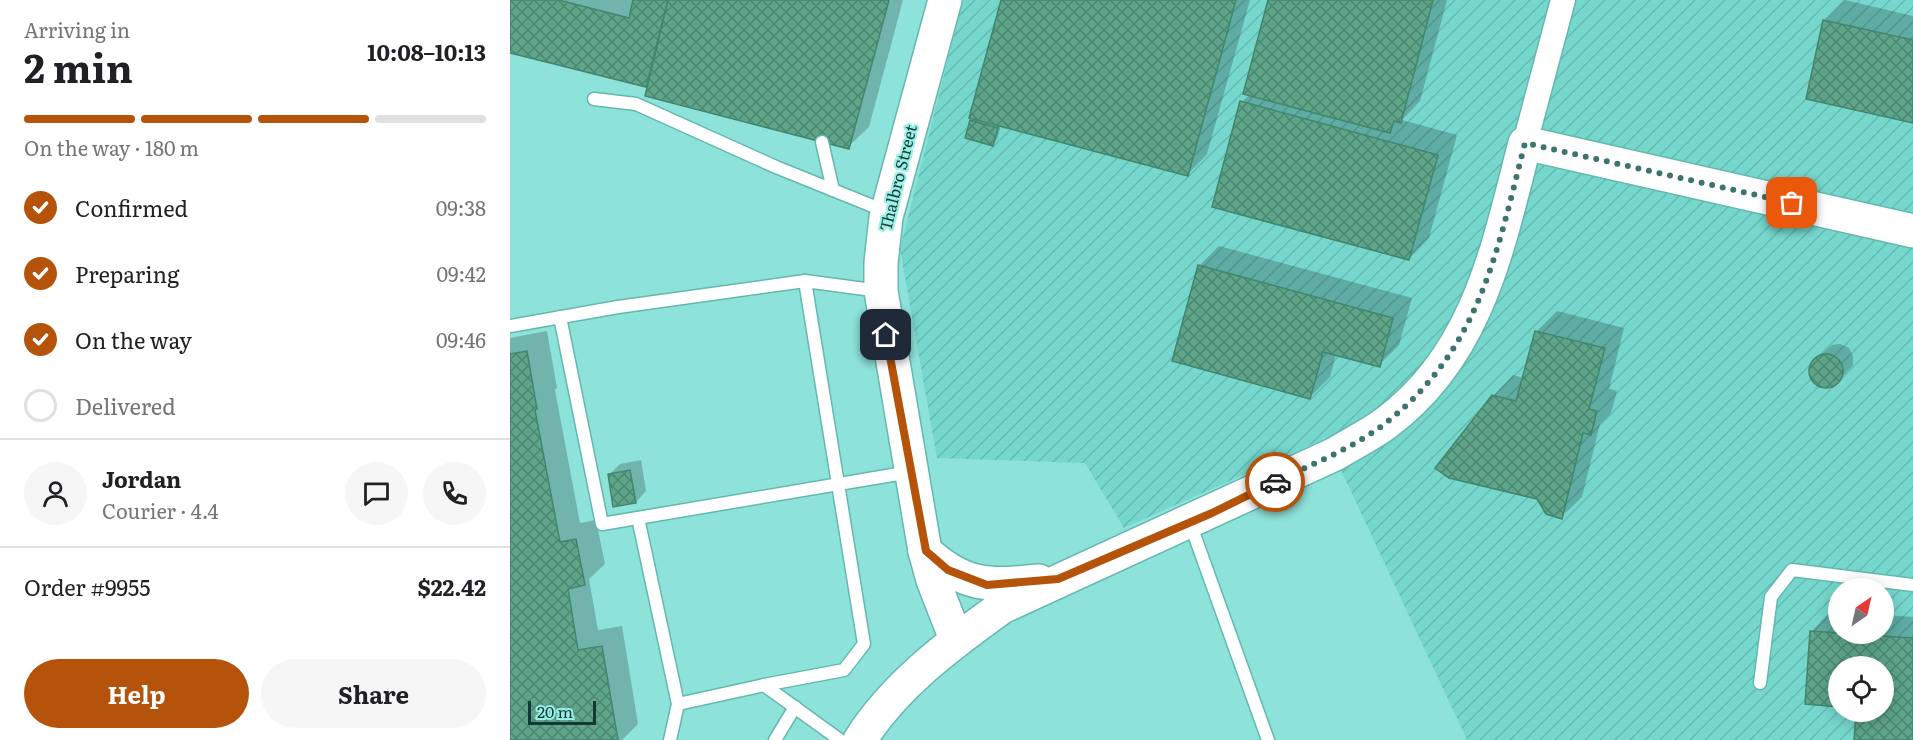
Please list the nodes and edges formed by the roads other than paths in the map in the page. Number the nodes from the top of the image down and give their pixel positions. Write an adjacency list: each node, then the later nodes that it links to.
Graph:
1 (945, 0): 7 (street, Thalbro Street)
2 (1563, 0): 5 (street)
3 (594, 99): 6 (lane)
4 (822, 142): 6 (lane)
5 (1525, 143): 8 (street); 16 (street)
6 (833, 190): 7 (lane)
7 (888, 212): 10 (street, Thalbro Street)
8 (1913, 231)
9 (805, 281): 10 (lane); 11 (lane); 14 (lane)
10 (881, 291): 13 (street, Thalbro Street)
11 (560, 317): 12 (lane); 15 (lane)
12 (510, 326)
13 (911, 472): 14 (lane); 17 (street, Thalbro Street)
14 (838, 484): 15 (lane); 22 (lane)
15 (638, 518): 23 (lane)
16 (1190, 522): 18 (street); 29 (lane)
17 (926, 551): 18 (street); 20 (street, Thalbro Street)
18 (1058, 579): 20 (street)
19 (1913, 585): 21 (lane)
20 (956, 639): 28 (street)
21 (1760, 683)
22 (764, 684): 23 (lane); 24 (lane)
23 (678, 704): 25 (lane)
24 (795, 707): 26 (lane); 27 (lane)
25 (670, 740)
26 (775, 740)
27 (840, 740)
28 (860, 740)
29 (1268, 740)

